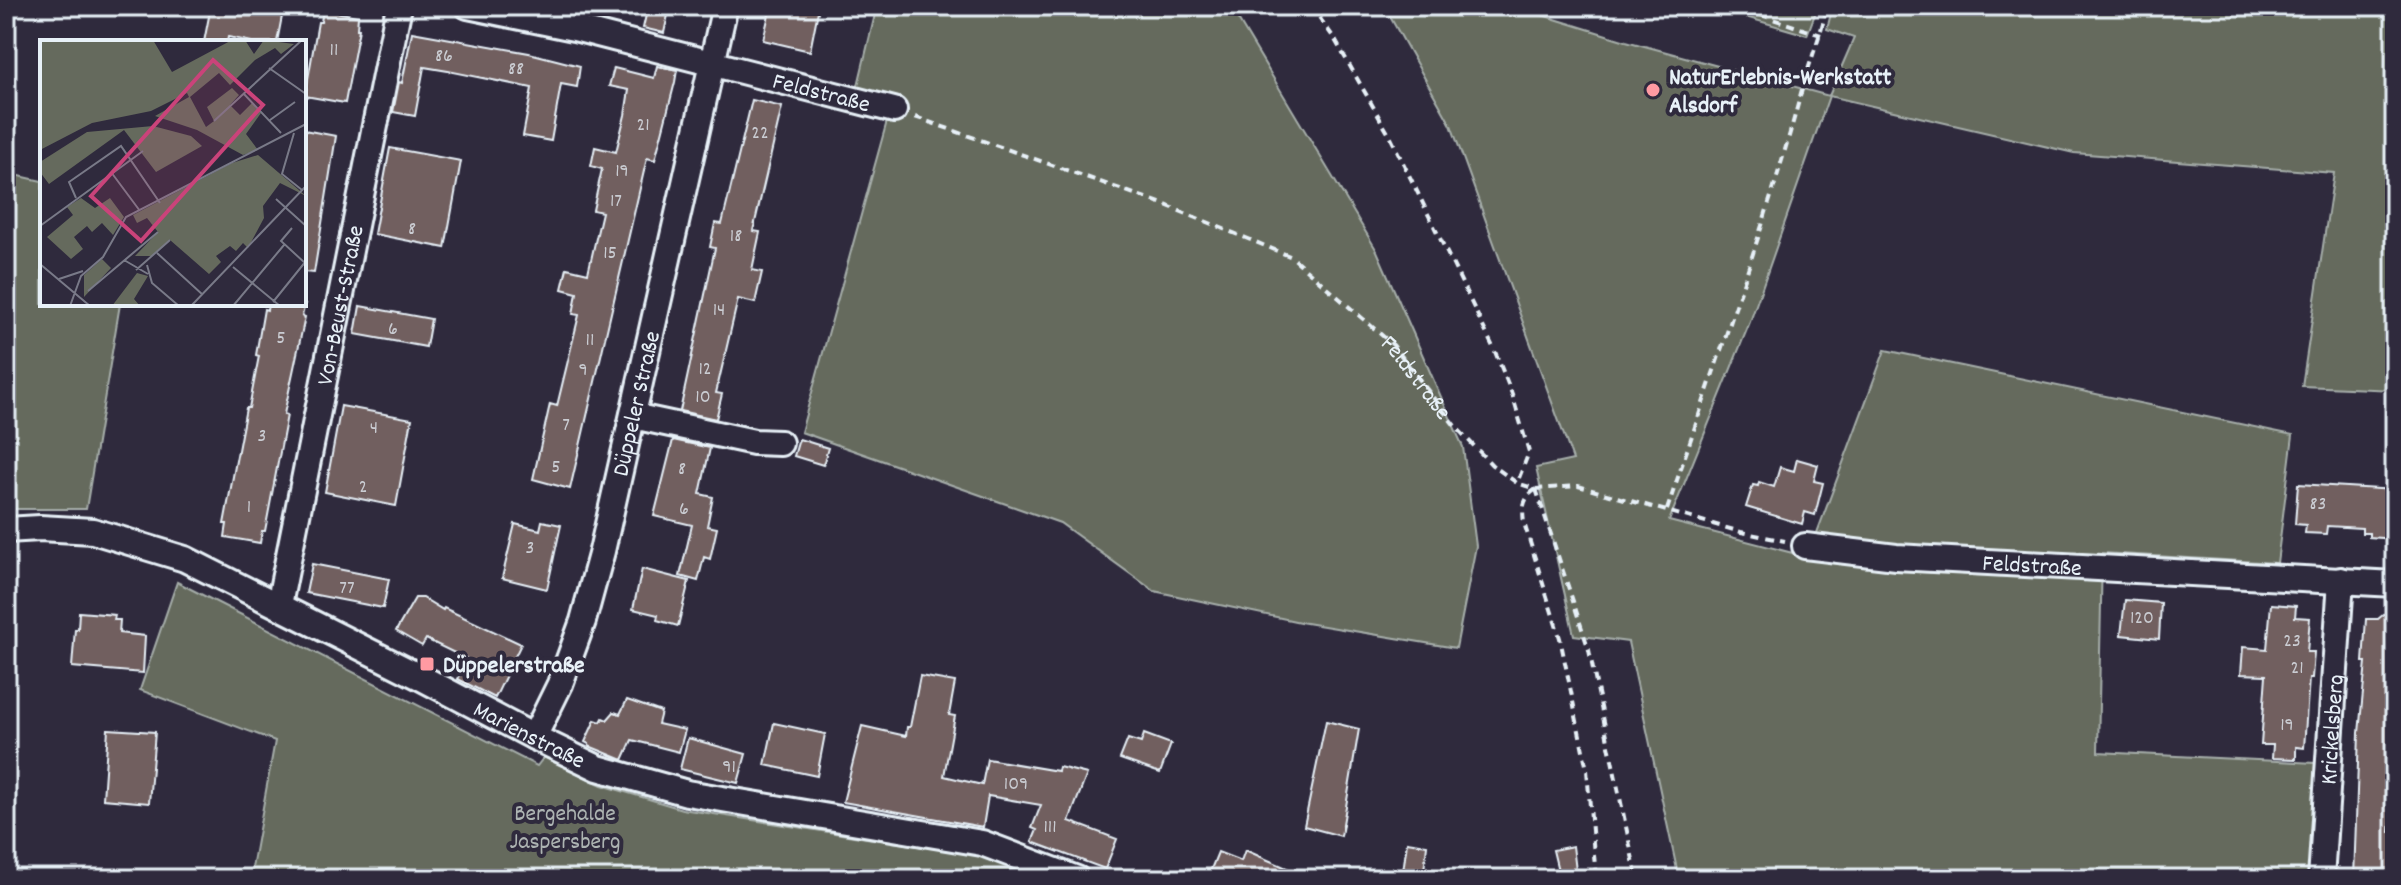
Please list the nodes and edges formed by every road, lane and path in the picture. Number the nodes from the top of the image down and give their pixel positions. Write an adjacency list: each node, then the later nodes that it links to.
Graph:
1 (399, 6): 19 (street, Von-Beust-Straße)
2 (468, 6): 8 (street, Feldstraße)
3 (725, 6): 8 (street, Düppeler Straße)
4 (1311, 6): 12 (path)
5 (1734, 6): 7 (path)
6 (1827, 6): 7 (path)
7 (1821, 35): 14 (path)
8 (712, 62): 9 (street, Feldstraße); 10 (street, Düppeler Straße)
9 (894, 110): 12 (path, Feldstraße)
10 (633, 416): 11 (street); 20 (street, Düppeler Straße)
11 (780, 443)
12 (1517, 483): 13 (path, Feldstraße)
13 (1536, 489): 14 (path, Feldstraße); 22 (path); 23 (path)
14 (1667, 510): 16 (path, Feldstraße)
15 (6, 530): 19 (street, Marienstraße)
16 (1805, 546): 17 (street, Feldstraße)
17 (2341, 580): 18 (street, Feldstraße); 24 (street, Krickelsberg)
18 (2395, 584)
19 (279, 605): 20 (street, Marienstraße)
20 (534, 737): 21 (street, Marienstraße)
21 (1077, 879)
22 (1596, 879)
23 (1637, 879)
24 (2321, 879)

